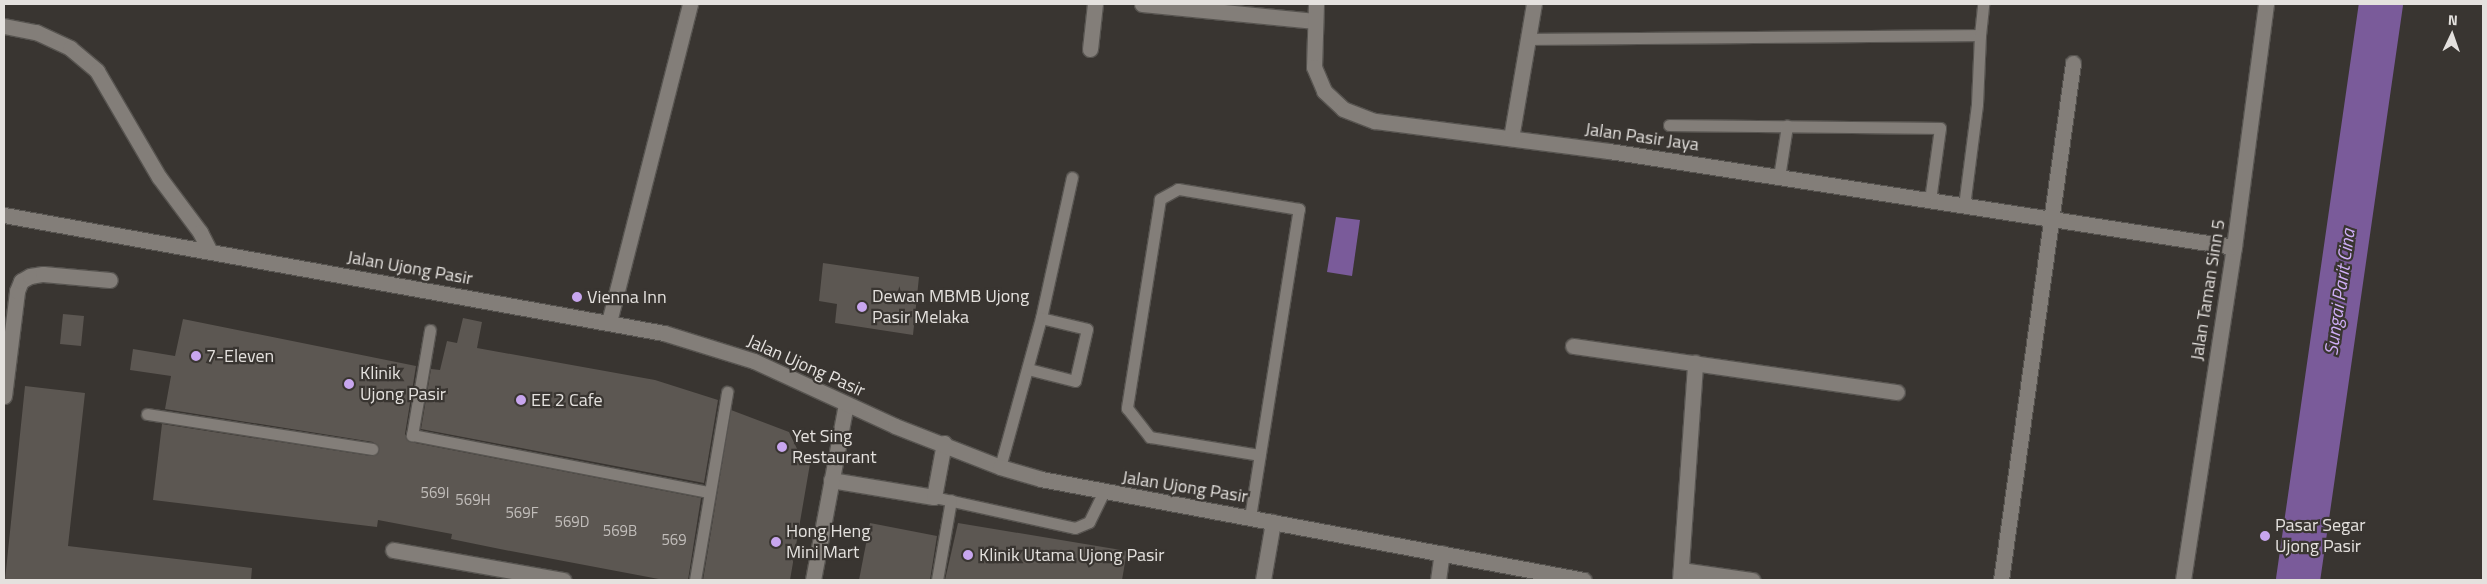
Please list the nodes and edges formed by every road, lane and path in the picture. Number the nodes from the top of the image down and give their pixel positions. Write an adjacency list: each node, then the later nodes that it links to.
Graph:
1 (690, 4): 27 (street)
2 (1095, 4): 12 (street)
3 (1142, 4): 8 (street)
4 (1316, 4): 8 (street, Jalan Pasir Jaya)
5 (1534, 4): 11 (street)
6 (1983, 4): 10 (lane)
7 (2266, 4): 23 (street, Jalan Taman Sinn 5)
8 (1315, 21): 16 (street, Jalan Pasir Jaya)
9 (4, 26): 24 (street)
10 (1980, 34): 11 (lane); 20 (lane)
11 (1528, 38): 16 (street)
12 (1090, 48)
13 (2073, 63): 22 (street)
14 (1669, 124): 15 (lane)
15 (1787, 126): 18 (lane); 19 (lane)
16 (1511, 138): 18 (street, Jalan Pasir Jaya)
17 (1072, 177): 26 (lane)
18 (1779, 177): 19 (street, Jalan Pasir Jaya)
19 (1930, 200): 20 (street, Jalan Pasir Jaya)
20 (1964, 206): 22 (street, Jalan Pasir Jaya)
21 (4, 215): 24 (street, Jalan Ujong Pasir)
22 (2051, 219): 23 (street, Jalan Pasir Jaya); 59 (street)
23 (2234, 247): 60 (street, Jalan Taman Sinn 5)
24 (210, 252): 27 (street, Jalan Ujong Pasir)
25 (110, 280): 34 (street)
26 (1041, 318): 31 (lane); 31 (lane)
27 (609, 322): 35 (street, Jalan Ujong Pasir)
28 (430, 330): 42 (lane)
29 (1573, 346): 30 (street)
30 (1695, 363): 33 (street); 50 (street)
31 (1028, 369): 40 (lane)
32 (727, 392): 42 (lane)
33 (1897, 392)
34 (4, 396)
35 (846, 404): 37 (street, Jalan Ujong Pasir); 41 (street)
36 (147, 414): 38 (lane)
37 (944, 443): 40 (street, Jalan Ujong Pasir); 44 (street)
38 (372, 449)
39 (1260, 454): 39 (lane); 46 (lane)
40 (1000, 467): 43 (street, Jalan Ujong Pasir)
41 (831, 480): 44 (street); 53 (street)
42 (710, 492): 52 (lane)
43 (1103, 493): 45 (lane); 46 (street, Jalan Ujong Pasir)
44 (934, 497): 45 (lane)
45 (951, 500): 54 (lane)
46 (1250, 517): 47 (street, Jalan Ujong Pasir)
47 (1273, 522): 49 (street, Jalan Ujong Pasir); 55 (street)
48 (393, 550): 51 (street)
49 (1442, 553): 56 (street); 57 (street, Jalan Ujong Pasir)
50 (1681, 575): 58 (street)
51 (563, 580)
52 (695, 580)
53 (813, 580)
54 (937, 580)
55 (1263, 580)
56 (1438, 580)
57 (1582, 580)
58 (1752, 580)
59 (2001, 580)
60 (2183, 580)

